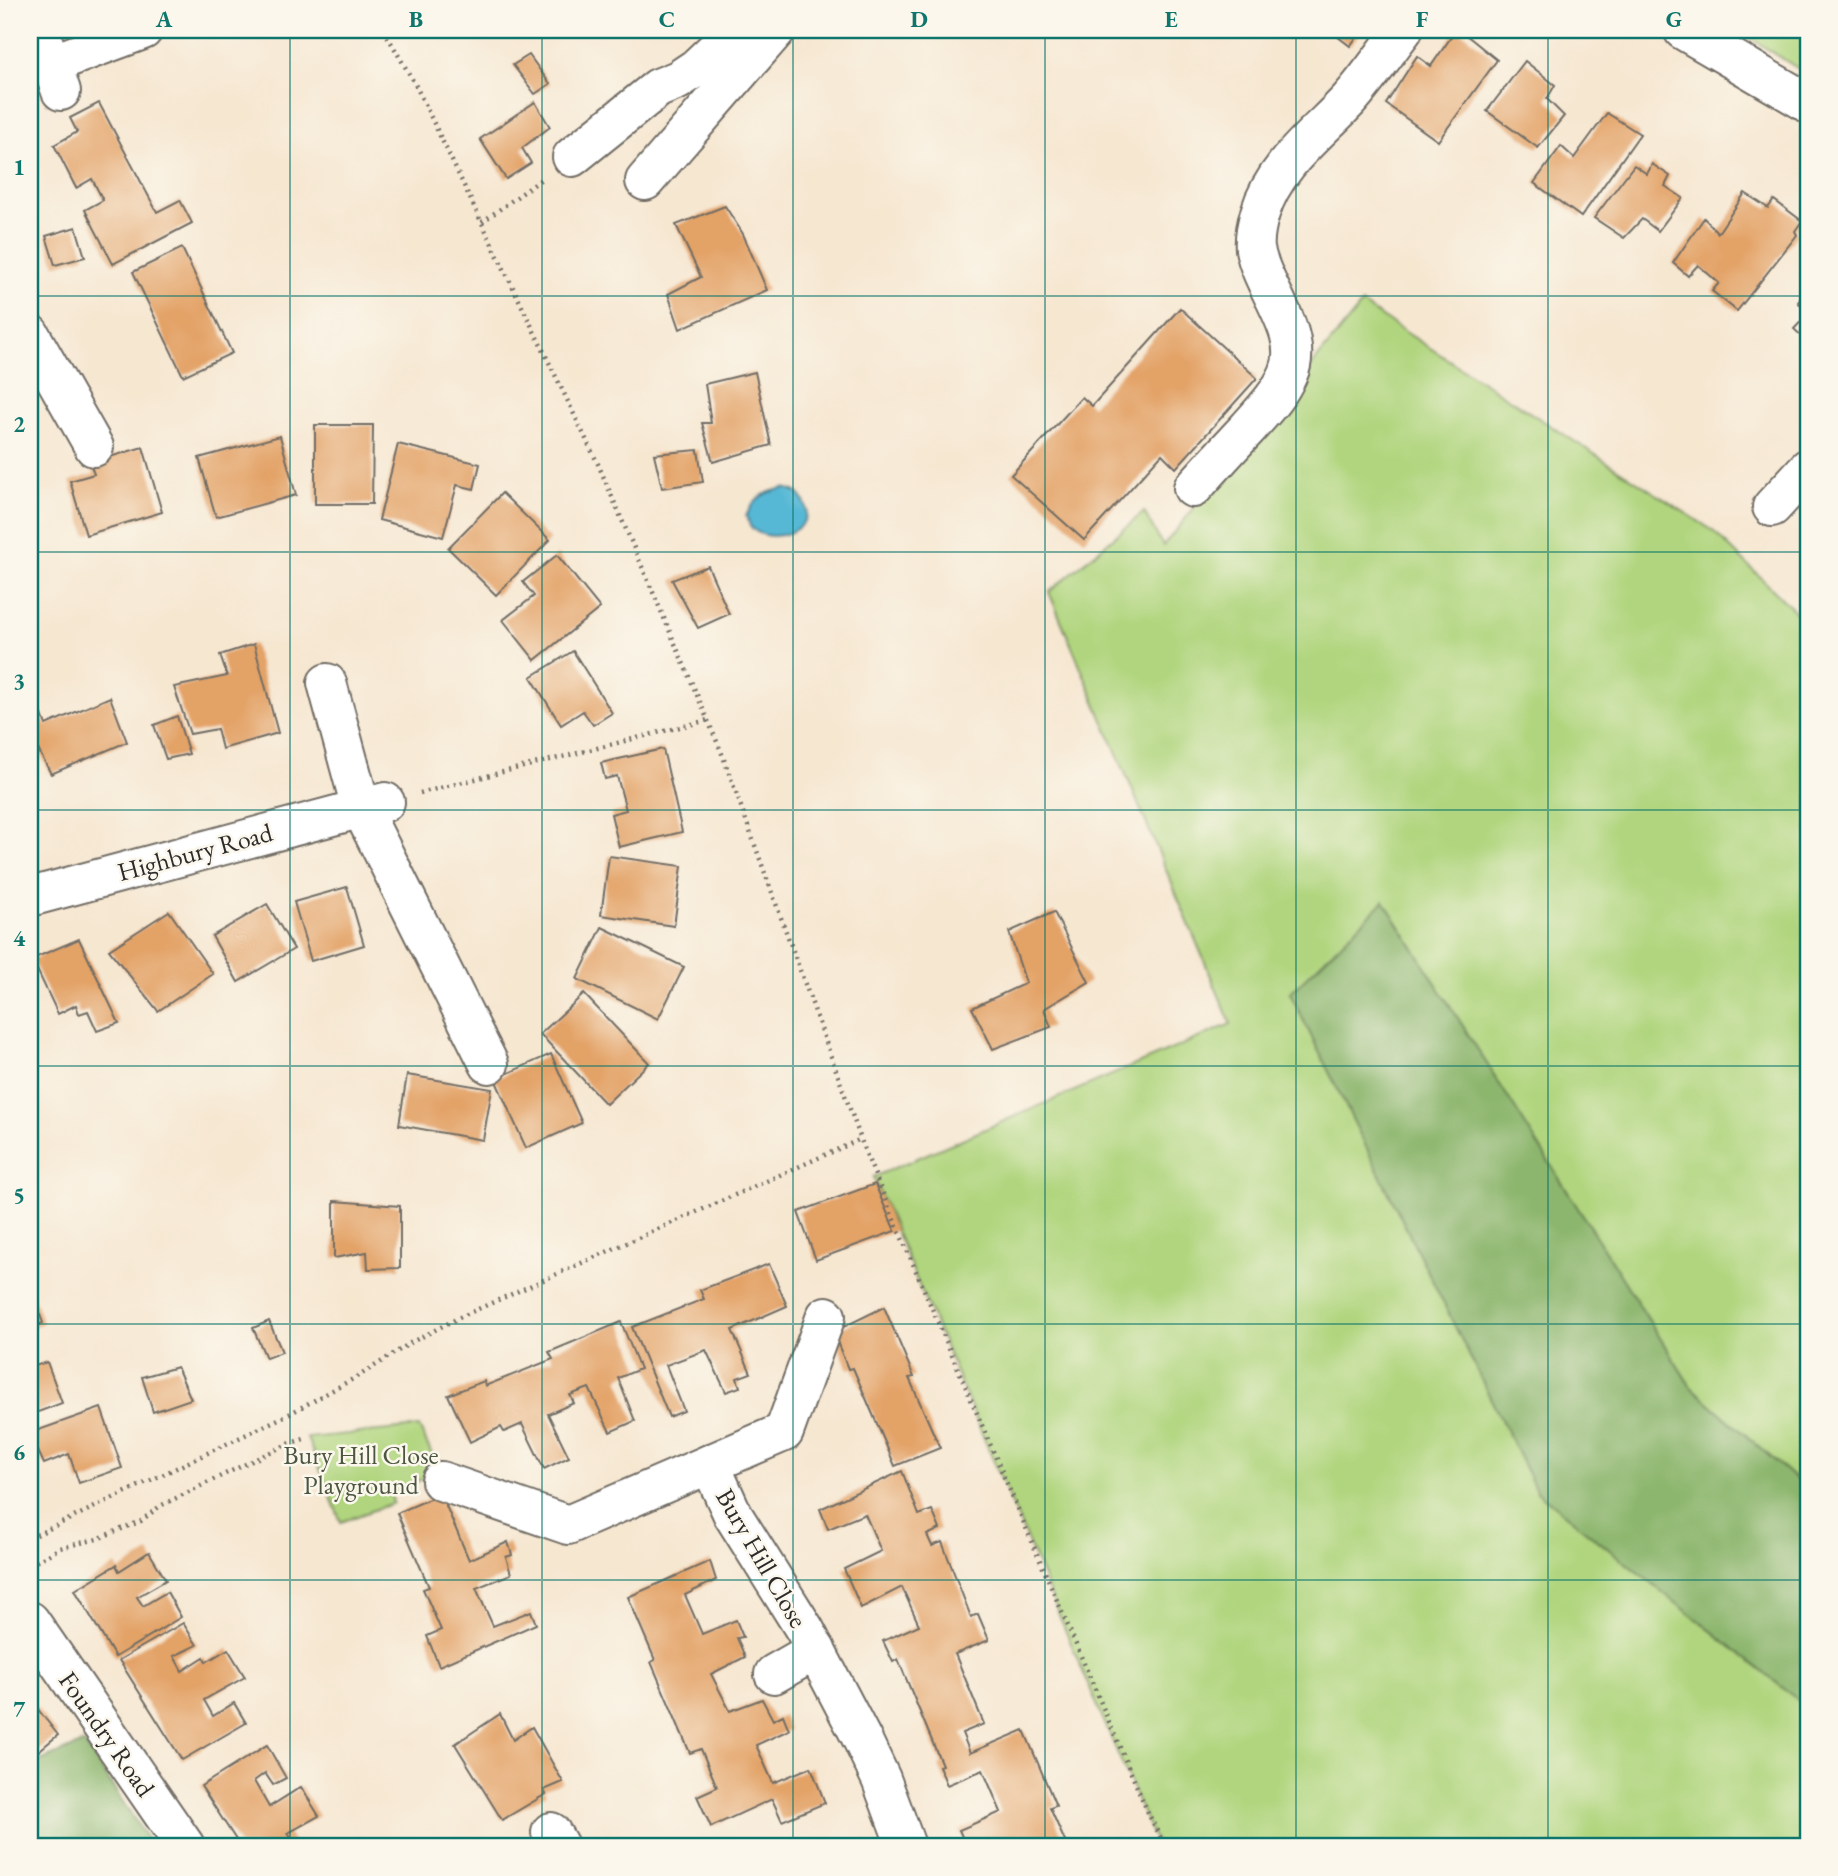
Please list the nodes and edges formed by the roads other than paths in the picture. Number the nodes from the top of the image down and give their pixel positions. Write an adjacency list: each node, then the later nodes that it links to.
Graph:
1 (142, 30): 6 (street)
2 (732, 30): 8 (street)
3 (776, 30): 9 (street)
4 (1403, 30): 13 (street)
5 (1683, 30): 7 (street)
6 (51, 61)
7 (1808, 103)
8 (572, 157)
9 (645, 181)
10 (30, 334): 11 (street)
11 (94, 447)
12 (1808, 468): 14 (street)
13 (1193, 488)
14 (1772, 507)
15 (327, 683): 16 (street)
16 (373, 805): 17 (street, Highbury Road); 18 (street)
17 (30, 897)
18 (489, 1065)
19 (825, 1316): 20 (street, Bury Hill Close)
20 (710, 1464): 21 (street, Bury Hill Close); 23 (street, Bury Hill Close)
21 (441, 1481)
22 (30, 1620): 25 (street, Foundry Road)
23 (816, 1650): 24 (street, Bury Hill Close); 26 (street, Bury Hill Close)
24 (774, 1674)
25 (185, 1846)
26 (906, 1846)

